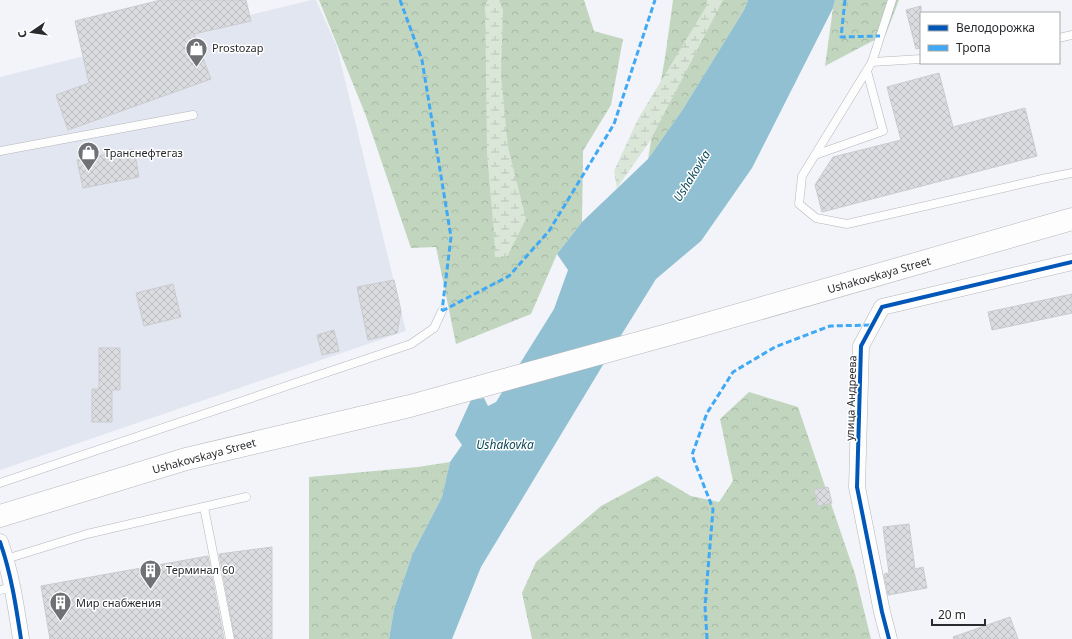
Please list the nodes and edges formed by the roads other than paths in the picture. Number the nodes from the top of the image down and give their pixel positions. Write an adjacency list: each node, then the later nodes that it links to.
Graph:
1 (892, 0): 5 (lane)
2 (1072, 35): 3 (lane)
3 (1060, 38)
4 (920, 59): 5 (lane)
5 (872, 62): 6 (lane)
6 (867, 71): 9 (lane); 9 (lane)
7 (193, 115): 8 (lane)
8 (0, 151)
9 (816, 155): 10 (lane)
10 (1072, 173)
11 (1072, 219): 17 (main road, Ushakovskaya Street)
12 (1072, 262): 23 (street, улица Андреева)
13 (442, 310): 14 (lane)
14 (0, 483)
15 (246, 498): 16 (lane)
16 (204, 507): 19 (lane); 22 (lane)
17 (0, 516)
18 (0, 542): 19 (street)
19 (6, 559): 20 (street)
20 (6, 588): 21 (street)
21 (21, 639)
22 (230, 639)
23 (889, 639)

